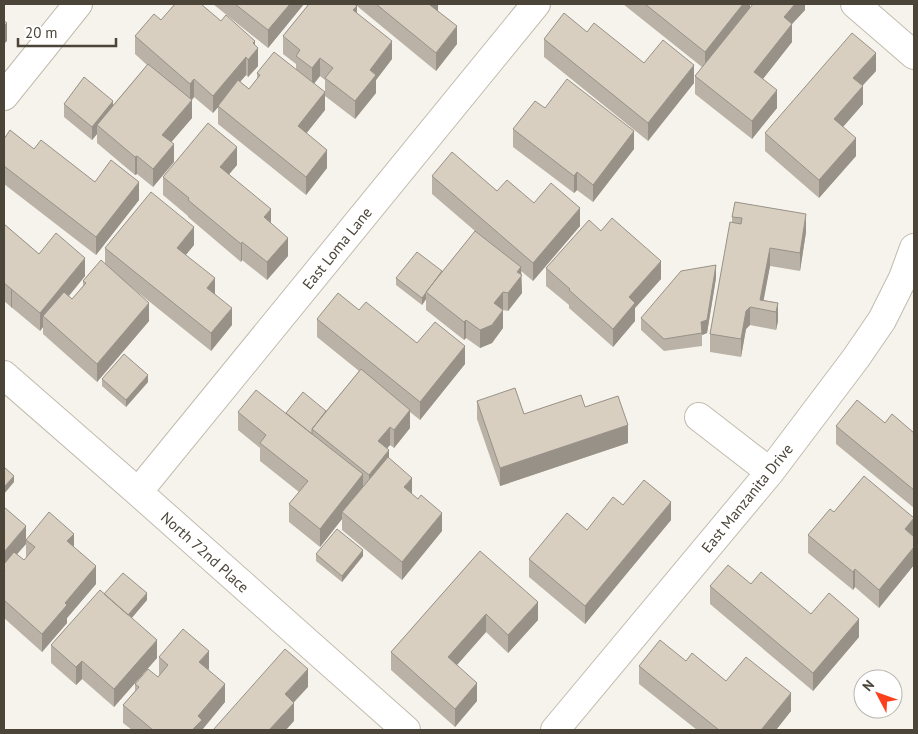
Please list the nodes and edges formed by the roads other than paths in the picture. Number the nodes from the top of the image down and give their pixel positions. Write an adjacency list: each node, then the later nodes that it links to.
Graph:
1 (78, 4): 5 (street)
2 (536, 4): 10 (street, East Loma Lane)
3 (856, 4): 4 (street)
4 (914, 55)
5 (4, 96)
6 (914, 248): 9 (street, East Manzanita Drive)
7 (4, 375): 10 (street, North 72nd Place)
8 (699, 417): 9 (street)
9 (770, 472): 12 (street, East Manzanita Drive)
10 (138, 492): 11 (street, North 72nd Place)
11 (406, 730)
12 (555, 730)

